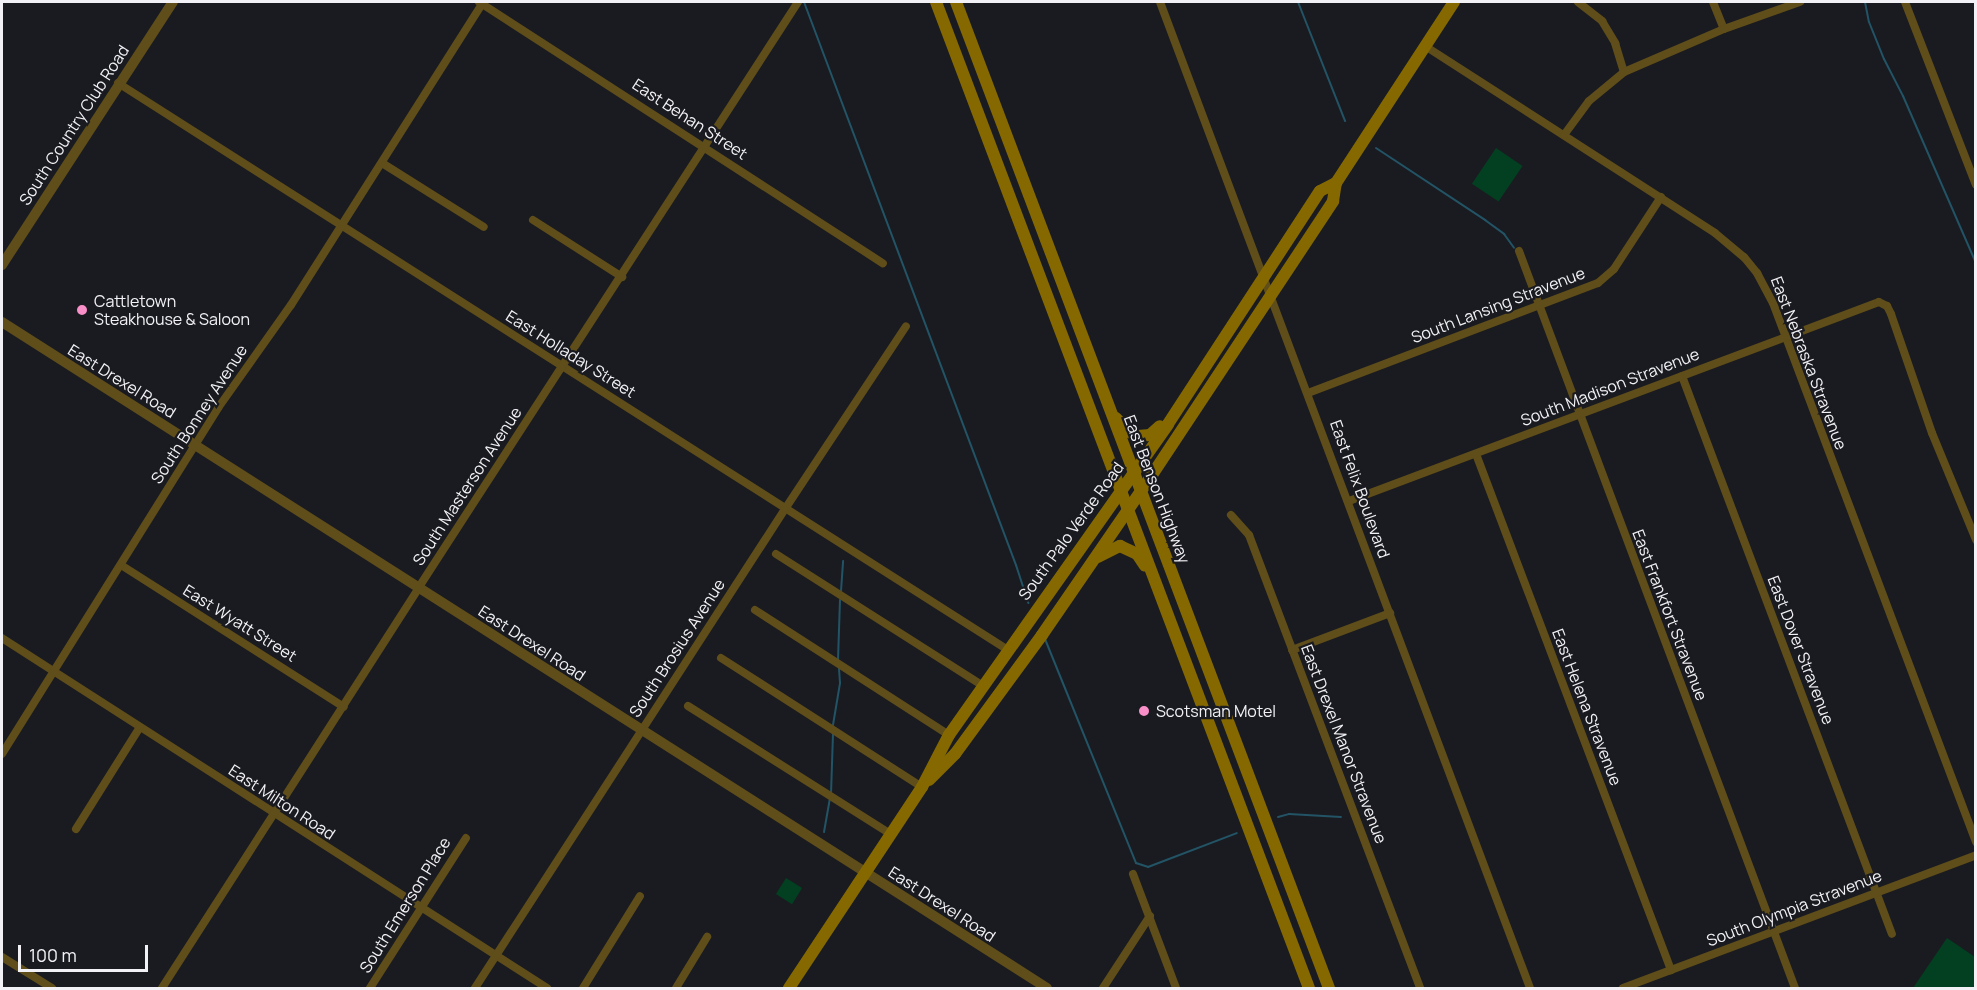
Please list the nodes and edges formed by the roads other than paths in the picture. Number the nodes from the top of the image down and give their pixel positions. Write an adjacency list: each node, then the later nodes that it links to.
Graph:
1 (173, 2): 15 (street, South Country Club Road)
2 (481, 2): 17 (street, East Behan Street); 18 (street, South Bonney Avenue)
3 (798, 2): 17 (street, South Masterson Avenue)
4 (936, 2): 20 (main road, East Benson Highway)
5 (956, 2): 19 (main road, East Benson Highway)
6 (1160, 2): 31 (street, East Felix Boulevard)
7 (1454, 2): 13 (main road, South Palo Verde Road)
8 (1578, 2): 14 (street)
9 (1713, 2): 12 (street)
10 (1800, 2): 12 (street)
11 (1905, 2): 22 (street)
12 (1724, 29): 14 (street)
13 (1425, 46): 16 (street, East Nebraska Stravenue); 21 (main road, South Palo Verde Road)
14 (1624, 72): 16 (street)
15 (118, 83): 25 (street, East Holladay Street); 29 (street, South Country Club Road)
16 (1564, 135): 23 (street, East Nebraska Stravenue)
17 (705, 147): 28 (street, East Behan Street); 30 (street, South Masterson Avenue)
18 (382, 163): 25 (street, South Bonney Avenue); 26 (street)
19 (1020, 172): 20 (main road); 40 (main road, East Benson Highway)
20 (1004, 181): 46 (main road, East Benson Highway)
21 (1336, 183): 31 (main road, South Palo Verde Road); 32 (main road, South Palo Verde Road)
22 (1976, 185)
23 (1661, 197): 33 (street, South Lansing Stravenue); 36 (street, East Nebraska Stravenue)
24 (533, 220): 30 (street)
25 (340, 225): 37 (street, East Holladay Street); 43 (street, South Bonney Avenue)
26 (484, 227)
27 (1519, 251): 33 (street, East Frankfort Stravenue)
28 (883, 263)
29 (2, 265)
30 (622, 277): 37 (street, South Masterson Avenue)
31 (1265, 277): 32 (street, East Felix Boulevard); 41 (main road, South Palo Verde Road)
32 (1272, 296): 39 (street, East Felix Boulevard); 47 (main road, South Palo Verde Road)
33 (1538, 307): 39 (street, South Lansing Stravenue); 42 (street, East Frankfort Stravenue)
34 (2, 322): 43 (street, East Drexel Road)
35 (906, 326): 49 (street, South Brosius Avenue)
36 (1785, 337): 38 (street, South Madison Stravenue); 52 (street, South Madison Stravenue); 77 (street, East Nebraska Stravenue)
37 (564, 367): 49 (street, East Holladay Street); 57 (street, South Masterson Avenue)
38 (1682, 376): 42 (street, South Madison Stravenue); 81 (street, East Dover Stravenue)
39 (1308, 393): 48 (street, East Felix Boulevard)
40 (1109, 408): 41 (main road); 45 (main road, East Benson Highway)
41 (1175, 413): 45 (main road, South Palo Verde Road)
42 (1579, 415): 44 (street, South Madison Stravenue); 85 (street, East Frankfort Stravenue)
43 (196, 446): 55 (street, South Bonney Avenue); 57 (street, East Drexel Road)
44 (1476, 454): 48 (street, South Madison Stravenue); 90 (street, East Helena Stravenue)
45 (1134, 473): 46 (main road, South Palo Verde Road); 47 (main road, East Benson Highway)
46 (1120, 490): 50 (main road, East Benson Highway); 61 (main road, South Palo Verde Road)
47 (1141, 492): 50 (main road, South Palo Verde Road); 103 (main road, East Benson Highway)
48 (1349, 501): 59 (street, East Felix Boulevard)
49 (785, 508): 61 (street, East Holladay Street); 69 (street, South Brosius Avenue)
50 (1128, 509): 54 (main road, South Palo Verde Road); 56 (main road, East Benson Highway)
51 (1231, 515): 62 (street, East Drexel Manor Stravenue)
52 (1976, 540)
53 (776, 554): 65 (street)
54 (1092, 561): 56 (main road); 72 (main road, South Palo Verde Road)
55 (121, 565): 64 (street, South Bonney Avenue); 67 (street, East Wyatt Street)
56 (1157, 586): 102 (main road, East Benson Highway)
57 (419, 587): 67 (street, South Masterson Avenue); 69 (street, East Drexel Road)
58 (755, 610): 70 (street)
59 (1390, 613): 62 (street); 105 (street, East Felix Boulevard)
60 (2, 638): 64 (street, East Milton Road)
61 (1008, 650): 65 (main road, South Palo Verde Road)
62 (1292, 650): 104 (street, East Drexel Manor Stravenue)
63 (720, 658): 72 (street)
64 (54, 672): 68 (street, East Milton Road); 71 (street, South Bonney Avenue)
65 (982, 686): 70 (main road, South Palo Verde Road)
66 (688, 706): 75 (street)
67 (344, 707): 73 (street, South Masterson Avenue)
68 (140, 727): 73 (street, East Milton Road); 74 (street)
69 (641, 732): 79 (street, East Drexel Road); 88 (street, South Brosius Avenue)
70 (949, 735): 72 (main road, South Palo Verde Road)
71 (2, 754)
72 (922, 787): 75 (main road, South Palo Verde Road)
73 (274, 814): 83 (street, East Milton Road); 92 (street, South Masterson Avenue)
74 (76, 829)
75 (889, 833): 79 (main road, South Palo Verde Road)
76 (466, 838): 83 (street, South Emerson Place)
77 (1976, 842)
78 (1976, 855): 81 (street, South Olympia Stravenue)
79 (864, 872): 98 (main road, South Palo Verde Road); 99 (street, East Drexel Road)
80 (1133, 874): 84 (street)
81 (1877, 893): 85 (street, South Olympia Stravenue); 86 (street, East Dover Stravenue)
82 (640, 896): 96 (street)
83 (422, 906): 88 (street, East Milton Road); 93 (street, South Emerson Place)
84 (1150, 916): 100 (street); 101 (street)
85 (1773, 932): 90 (street, South Olympia Stravenue); 107 (street, East Frankfort Stravenue)
86 (1892, 934)
87 (707, 937): 97 (street)
88 (497, 954): 94 (street, South Brosius Avenue); 95 (street, East Milton Road)
89 (2, 957): 91 (street)
90 (1671, 970): 106 (street, South Olympia Stravenue)
91 (52, 988)
92 (162, 988)
93 (370, 988)
94 (475, 988)
95 (548, 988)
96 (583, 988)
97 (676, 988)
98 (789, 988)
99 (1047, 988)
100 (1103, 988)
101 (1176, 988)
102 (1309, 988)
103 (1329, 988)
104 (1420, 988)
105 (1530, 988)
106 (1623, 988)
107 (1795, 988)

